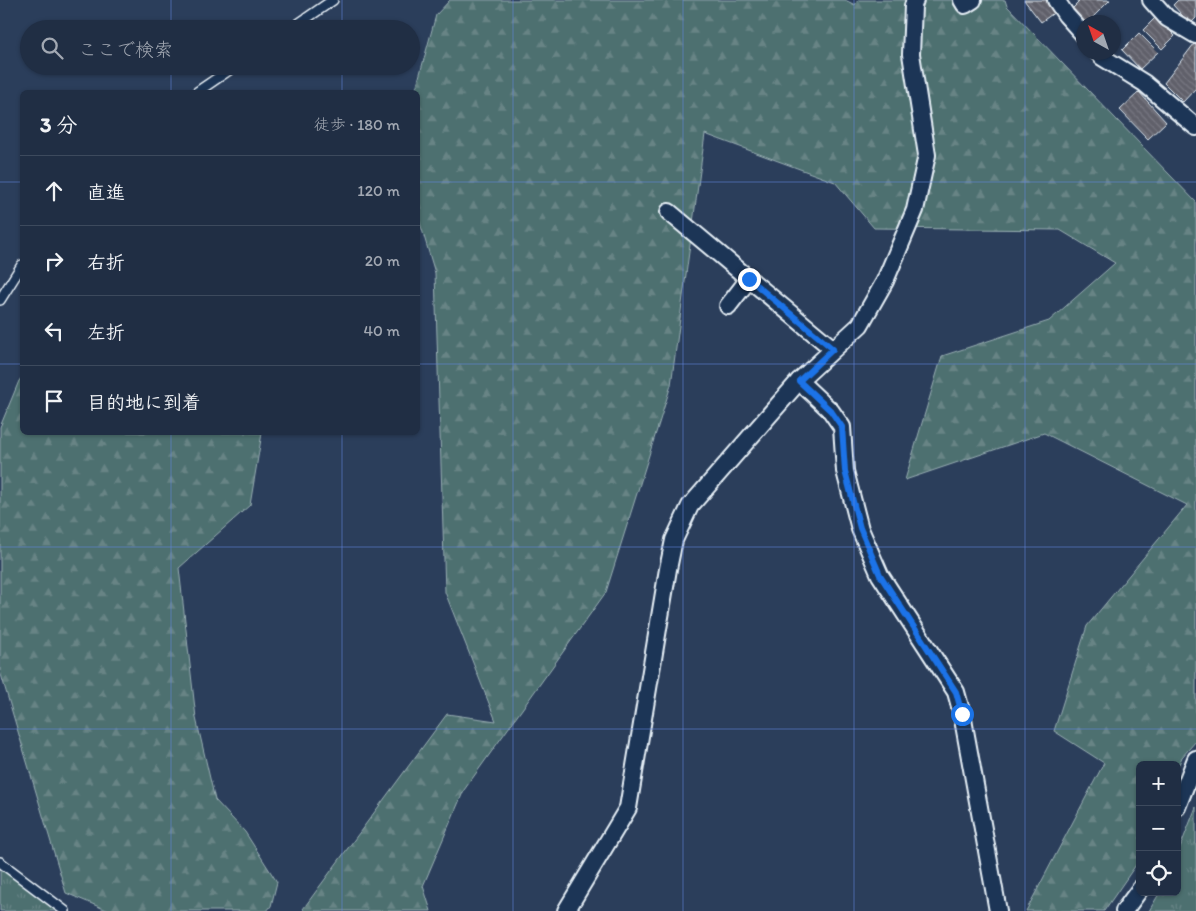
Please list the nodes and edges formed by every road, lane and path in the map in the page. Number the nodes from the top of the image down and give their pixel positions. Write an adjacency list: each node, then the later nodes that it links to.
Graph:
1 (333, 0): 7 (lane)
2 (915, 0): 19 (street)
3 (962, 0): 4 (street)
4 (972, 0)
5 (1056, 0): 8 (street)
6 (1151, 0): 9 (street)
7 (304, 20)
8 (1076, 26)
9 (1196, 35)
10 (1107, 60): 13 (street)
11 (222, 75): 12 (lane)
12 (200, 90)
13 (1196, 127)
14 (669, 212): 16 (street)
15 (20, 268): 17 (lane)
16 (749, 279): 18 (street); 19 (street)
17 (0, 300)
18 (728, 306)
19 (833, 349): 20 (street)
20 (799, 381): 26 (street); 27 (street)
21 (1196, 759): 22 (street)
22 (1177, 806)
23 (0, 862): 25 (lane)
24 (1136, 894): 28 (street)
25 (65, 911)
26 (566, 911)
27 (998, 911)
28 (1124, 911)

